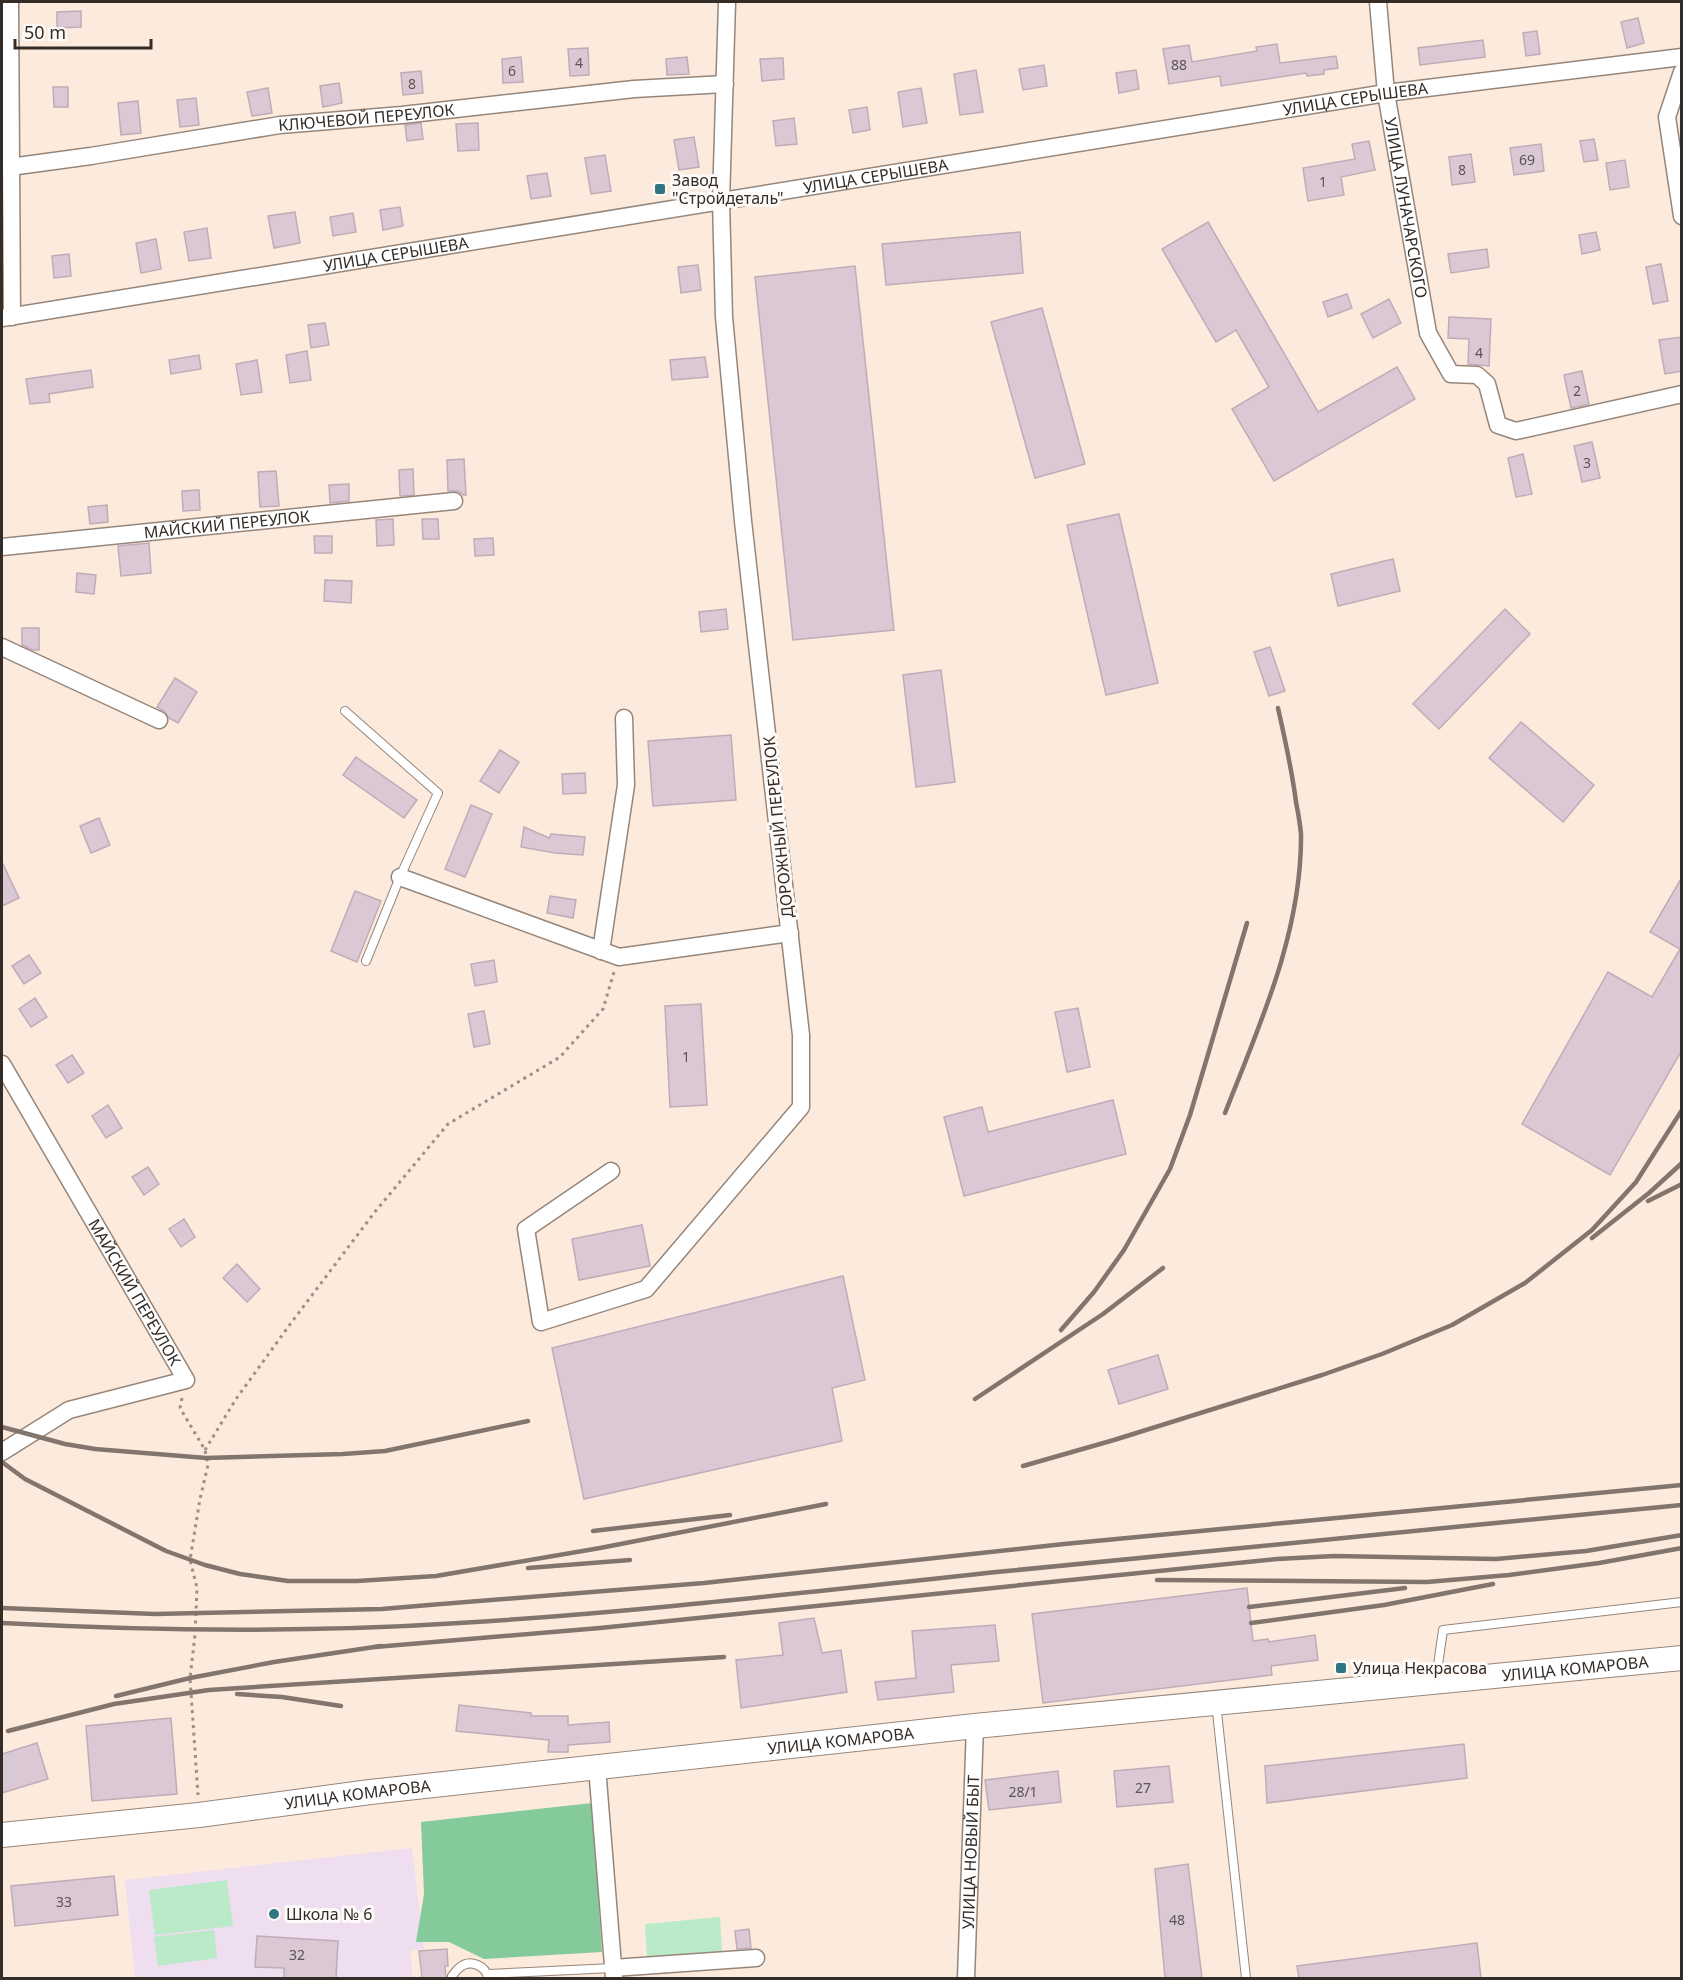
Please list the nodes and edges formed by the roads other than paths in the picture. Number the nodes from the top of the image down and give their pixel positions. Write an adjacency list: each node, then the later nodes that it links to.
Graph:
1 (10, 2): 8 (street)
2 (727, 2): 6 (street, ДОРОЖНЫЙ ПЕРЕУЛОК)
3 (1378, 2): 7 (street, УЛИЦА ЛУНАЧАРСКОГО)
4 (1682, 57): 7 (street, УЛИЦА СЕРЫШЕВА)
5 (1682, 72): 10 (street)
6 (725, 84): 8 (street, КЛЮЧЕВОЙ ПЕРЕУЛОК); 9 (street, ДОРОЖНЫЙ ПЕРЕУЛОК)
7 (1386, 93): 9 (street, УЛИЦА СЕРЫШЕВА); 12 (street, УЛИЦА ЛУНАЧАРСКОГО)
8 (10, 167): 11 (street)
9 (721, 201): 11 (street, УЛИЦА СЕРЫШЕВА); 20 (street, ДОРОЖНЫЙ ПЕРЕУЛОК)
10 (1682, 216)
11 (7, 318)
12 (1682, 394)
13 (454, 501): 14 (street, МАЙСКИЙ ПЕРЕУЛОК)
14 (2, 547)
15 (2, 647): 18 (street)
16 (345, 711): 19 (lane)
17 (624, 718): 21 (street)
18 (159, 720)
19 (400, 877): 21 (street); 22 (lane)
20 (790, 933): 21 (street); 24 (street, ДОРОЖНЫЙ ПЕРЕУЛОК)
21 (601, 951)
22 (366, 961)
23 (2, 1064): 25 (street, МАЙСКИЙ ПЕРЕУЛОК)
24 (611, 1171)
25 (2, 1452)
26 (1682, 1602): 28 (lane)
27 (1682, 1658): 28 (main road, УЛИЦА КОМАРОВА)
28 (1436, 1682): 29 (main road, УЛИЦА КОМАРОВА)
29 (1216, 1703): 30 (main road, УЛИЦА КОМАРОВА); 38 (lane)
30 (975, 1726): 31 (main road, УЛИЦА КОМАРОВА); 37 (street, УЛИЦА НОВЫЙ БЫТ)
31 (597, 1767): 32 (main road, УЛИЦА КОМАРОВА); 34 (street)
32 (2, 1835)
33 (756, 1958): 34 (street)
34 (614, 1973): 35 (lane)
35 (488, 1976): 36 (lane)
36 (453, 1978)
37 (966, 1978)
38 (1246, 1978)

